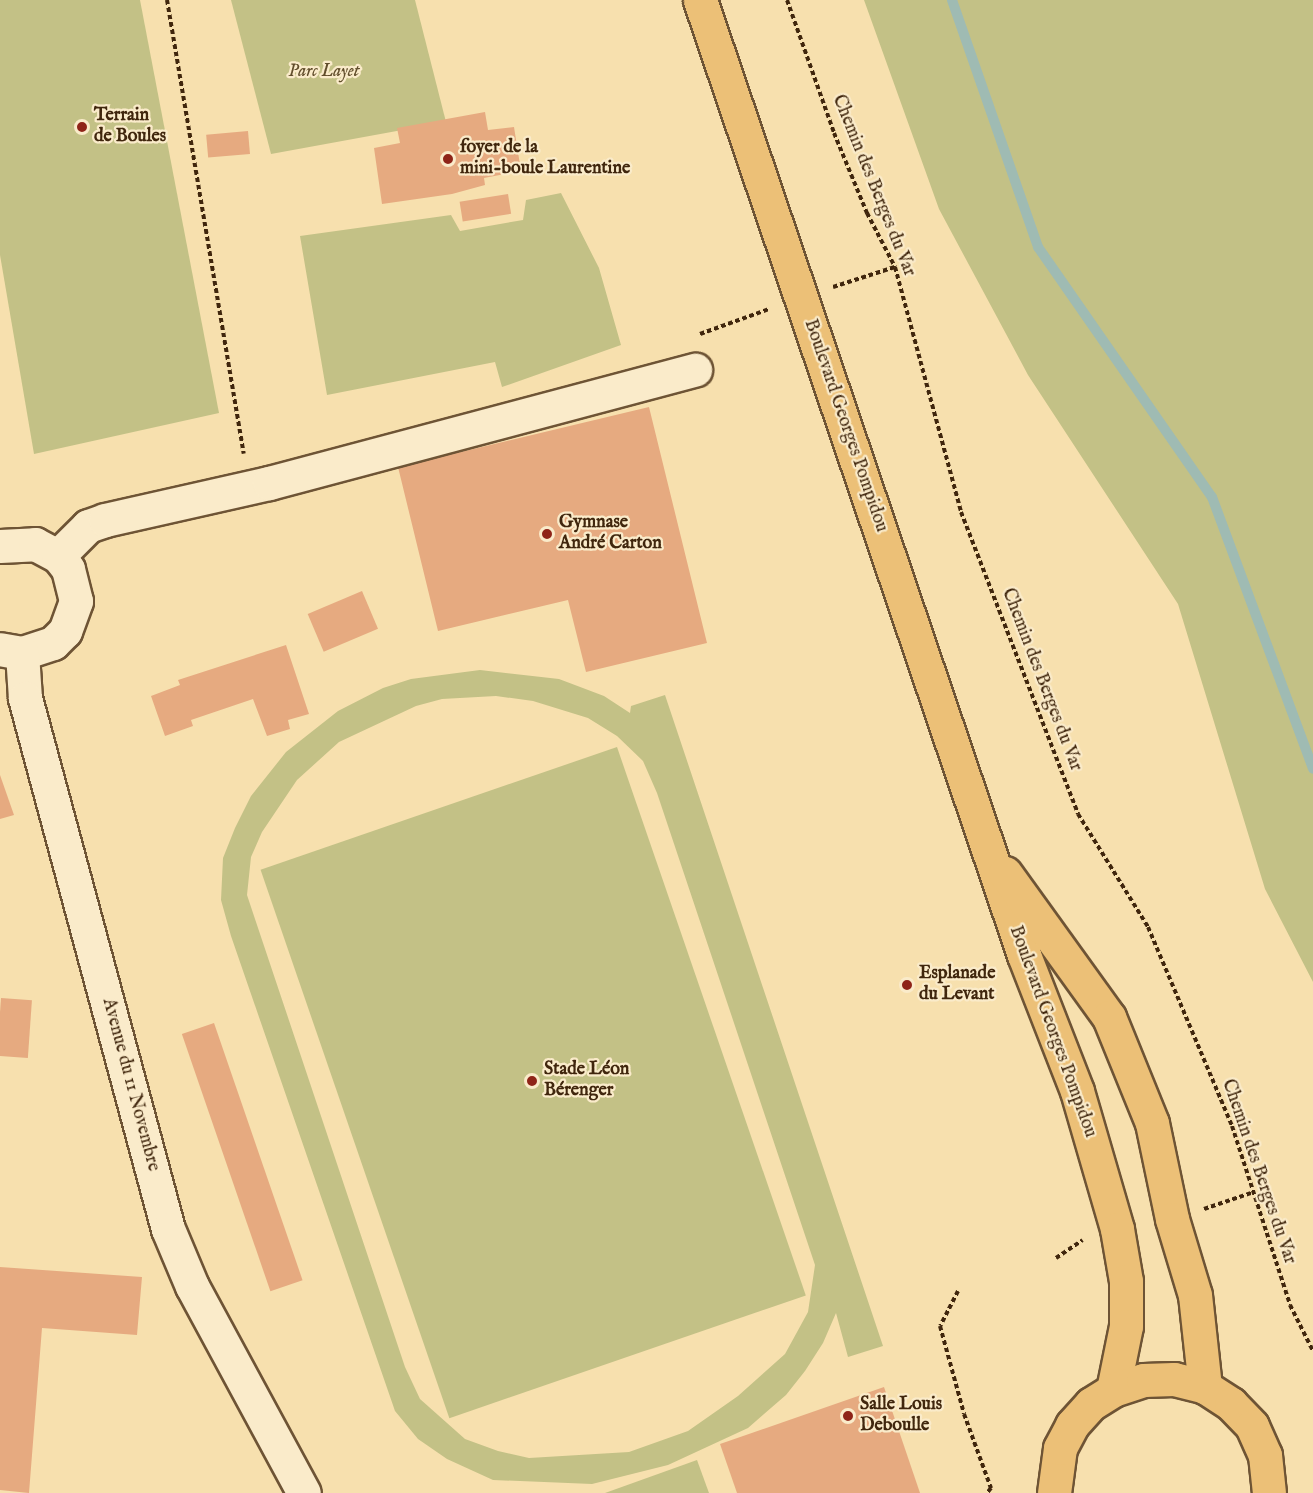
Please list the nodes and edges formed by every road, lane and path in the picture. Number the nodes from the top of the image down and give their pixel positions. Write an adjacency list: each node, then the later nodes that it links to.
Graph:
1 (167, 0): 8 (path)
2 (700, 0): 5 (main road, Boulevard Georges Pompidou)
3 (787, 0): 4 (path, Chemin des Berges du Var)
4 (895, 267): 5 (path); 13 (path, Chemin des Berges du Var)
5 (799, 298): 6 (path); 12 (main road, Boulevard Georges Pompidou)
6 (695, 336)
7 (695, 370): 8 (street)
8 (236, 491): 10 (street)
9 (0, 546): 10 (street)
10 (58, 556): 11 (street)
11 (11, 651): 20 (street, Avenue du 11 Novembre)
12 (989, 852): 14 (main road, Boulevard Georges Pompidou); 18 (main road, Boulevard Georges Pompidou)
13 (1251, 1193): 14 (path); 16 (path, Chemin des Berges du Var)
14 (1172, 1220): 17 (main road, Boulevard Georges Pompidou)
15 (958, 1291): 21 (path)
16 (1313, 1351)
17 (1205, 1387): 18 (main road); 22 (main road)
18 (1113, 1390): 19 (main road)
19 (1046, 1487)
20 (304, 1493)
21 (987, 1493)
22 (1269, 1493)

